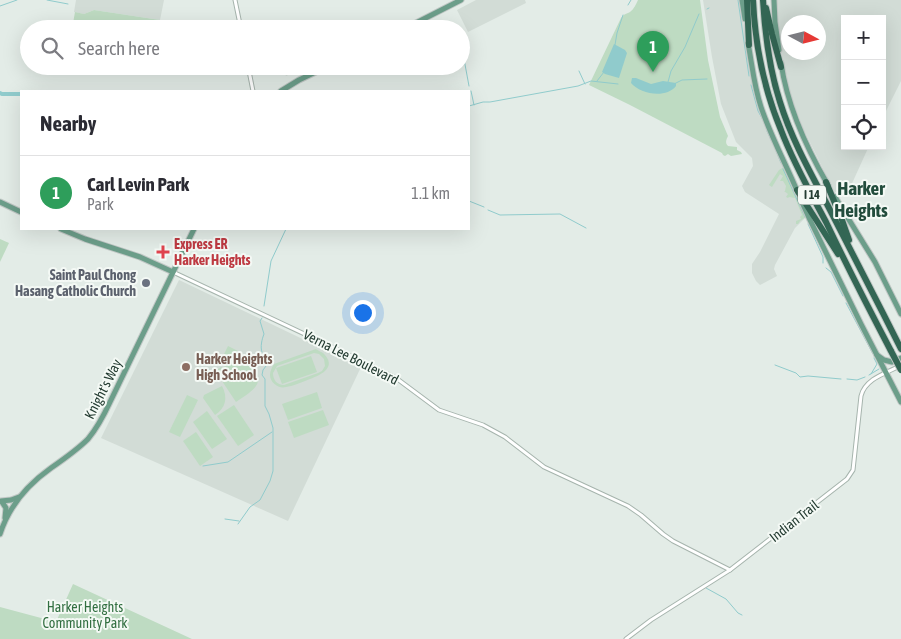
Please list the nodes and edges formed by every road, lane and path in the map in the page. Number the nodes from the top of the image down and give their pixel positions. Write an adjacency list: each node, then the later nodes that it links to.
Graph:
1 (235, 0): 8 (street)
2 (461, 0): 9 (main road)
3 (742, 0): 10 (main road)
4 (747, 0): 10 (highway)
5 (754, 0): 23 (highway, I 14)
6 (764, 0): 11 (highway); 22 (highway, I 14)
7 (774, 0): 11 (main road)
8 (239, 20)
9 (422, 20)
10 (749, 45): 17 (main road)
11 (781, 68): 16 (main road)
12 (250, 75): 14 (street)
13 (309, 75): 15 (main road)
14 (253, 90)
15 (283, 90)
16 (826, 182): 22 (highway); 25 (main road)
17 (797, 190): 23 (highway); 27 (main road)
18 (0, 202): 19 (main road)
19 (20, 212)
20 (64, 230): 24 (main road)
21 (194, 230): 24 (main road, Knight's Way)
22 (854, 258): 26 (highway, I 14)
23 (848, 268): 30 (highway, I 14, bridge)
24 (173, 272): 33 (main road, Knight's Way); 38 (street, Verna Lee Boulevard)
25 (901, 314)
26 (901, 348)
27 (876, 355): 28 (main road); 31 (main road)
28 (901, 358)
29 (901, 365): 31 (street, Indian Trail)
30 (901, 370)
31 (885, 373): 32 (main road); 38 (street, Indian Trail)
32 (901, 402)
33 (19, 496): 34 (main road); 35 (main road, Knight's Way)
34 (1, 501): 35 (street); 36 (main road)
35 (12, 508): 36 (main road, Knight's Way)
36 (4, 522): 37 (main road, Knight's Way)
37 (0, 534)
38 (730, 570): 39 (street, Indian Trail)
39 (627, 639)

